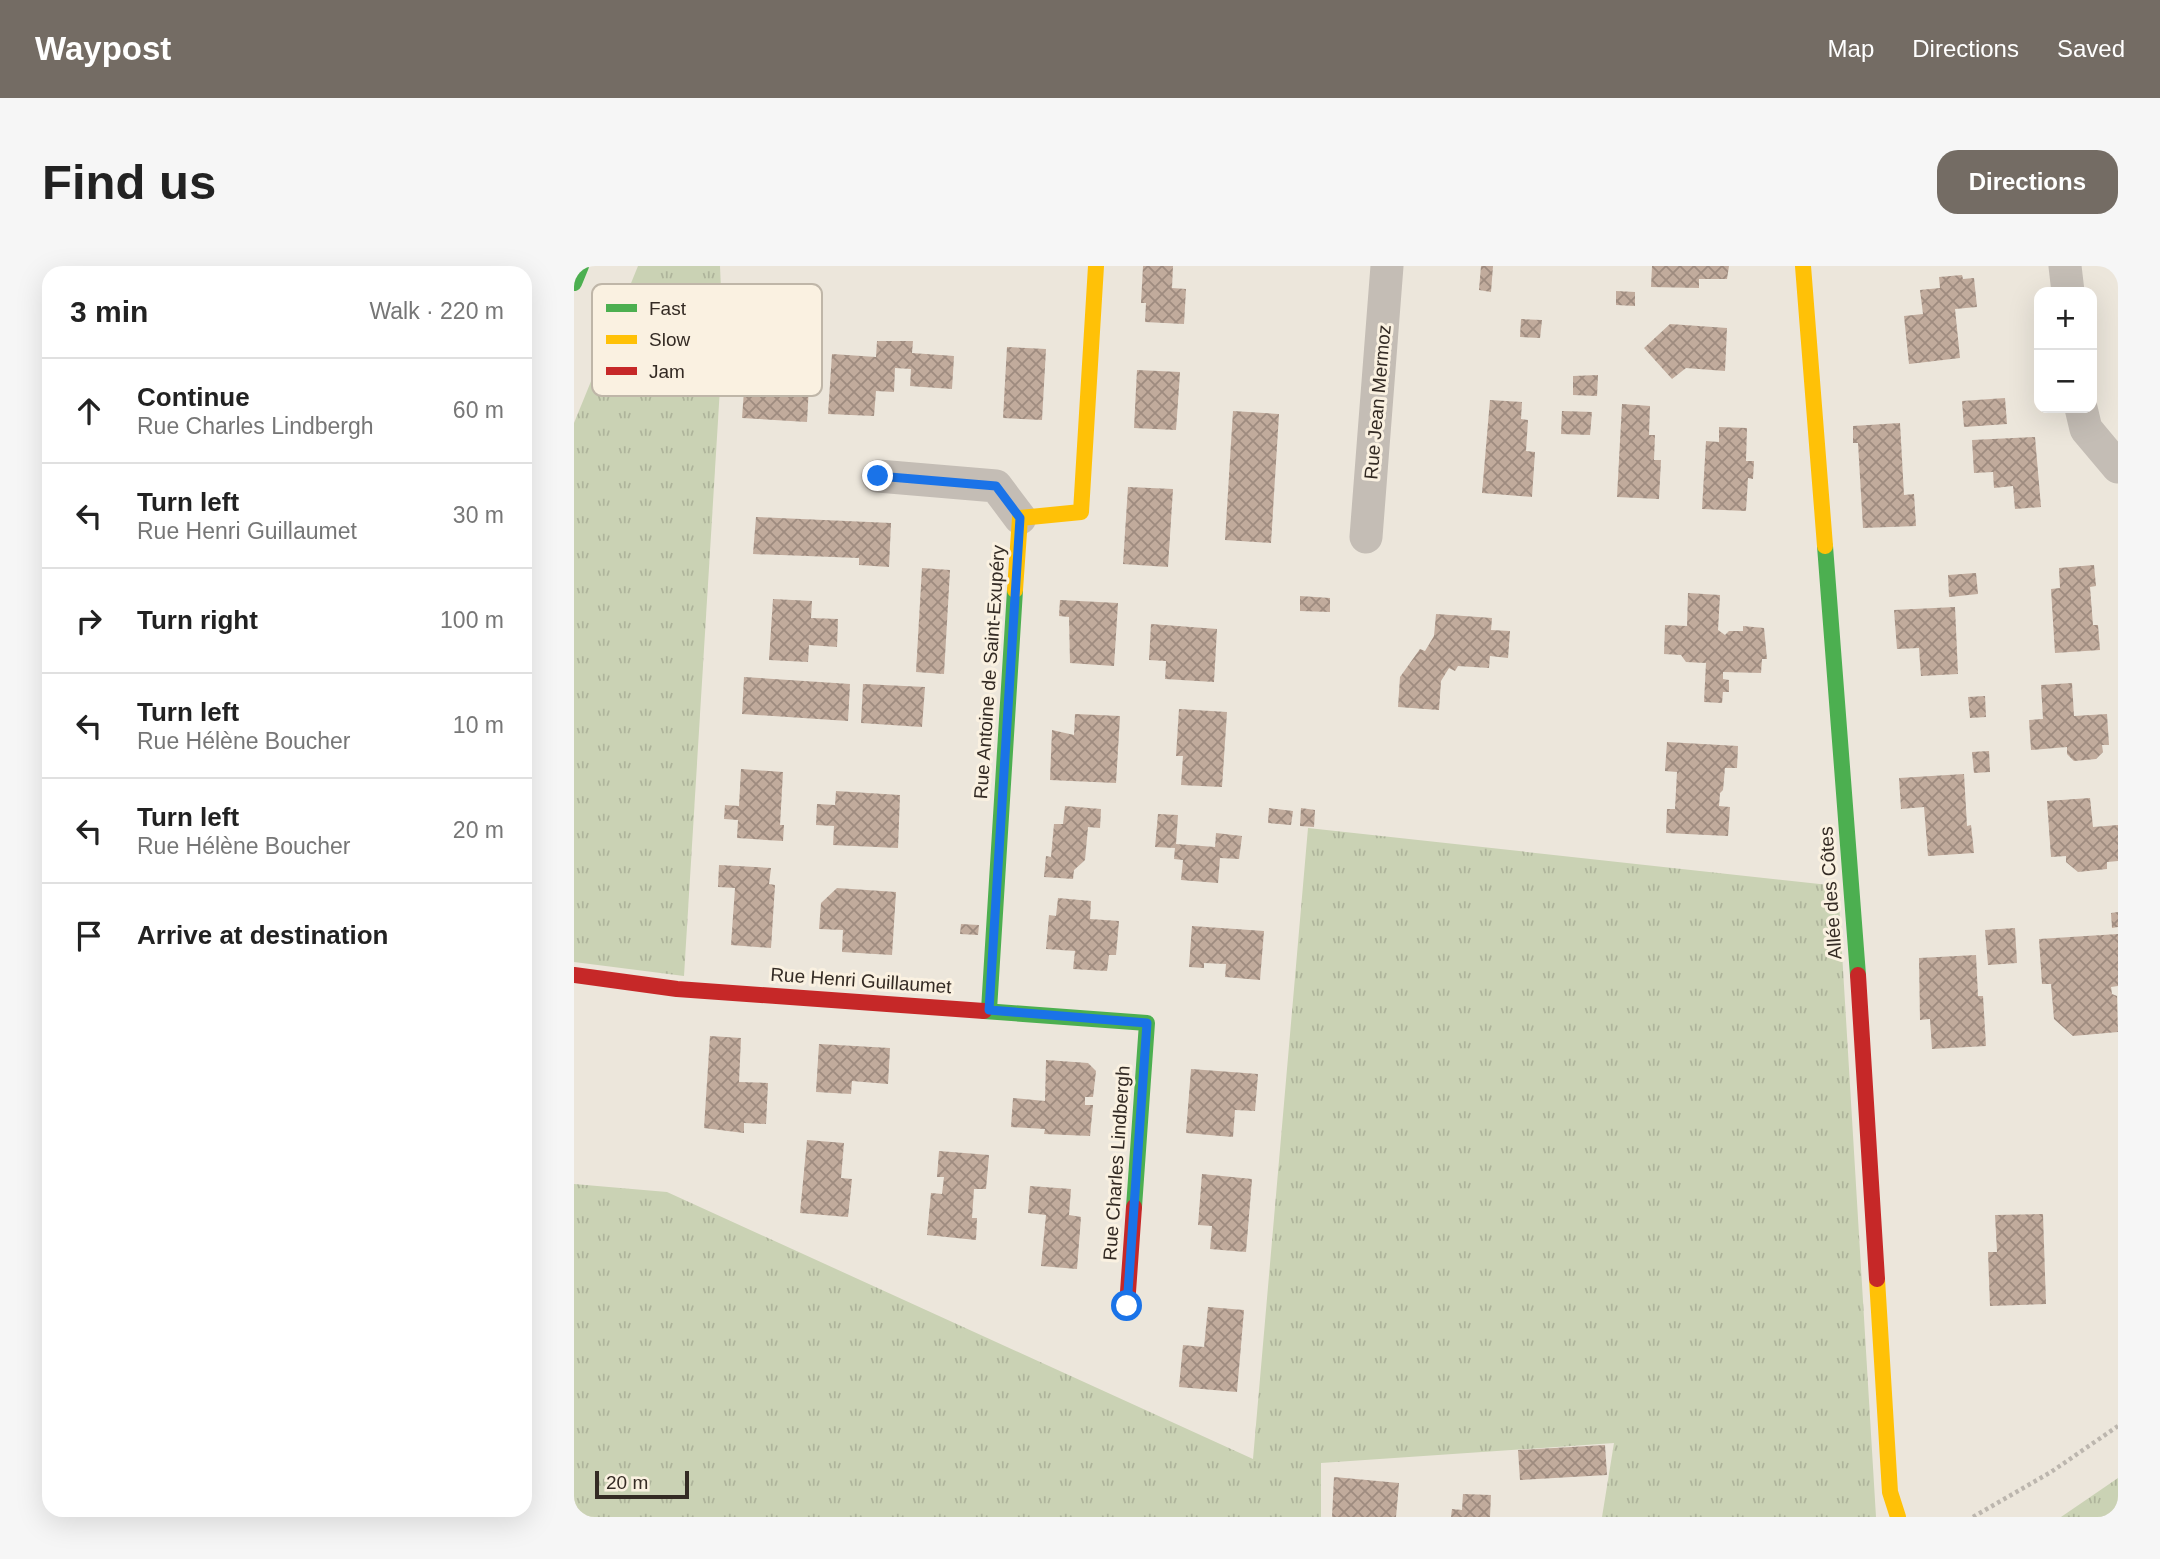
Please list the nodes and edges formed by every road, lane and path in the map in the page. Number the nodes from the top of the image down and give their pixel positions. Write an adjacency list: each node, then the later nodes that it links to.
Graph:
1 (581, 266): 6 (street)
2 (1096, 266): 11 (street)
3 (1387, 266): 12 (street, Rue Jean Mermoz)
4 (1803, 266): 18 (street, Allée des Côtes)
5 (2065, 266): 7 (street)
6 (574, 283)
7 (2067, 287)
8 (2082, 413): 9 (street)
9 (2118, 467)
10 (878, 476): 11 (street)
11 (1020, 518): 14 (street, Rue Antoine de Saint-Exupéry)
12 (1366, 537)
13 (574, 975): 14 (street, Rue Henri Guillaumet)
14 (989, 1010): 15 (street, Rue Henri Guillaumet)
15 (1147, 1023): 16 (street, Rue Charles Lindbergh)
16 (1127, 1306)
17 (2118, 1426): 19 (path)
18 (1898, 1517)
19 (1973, 1517)

